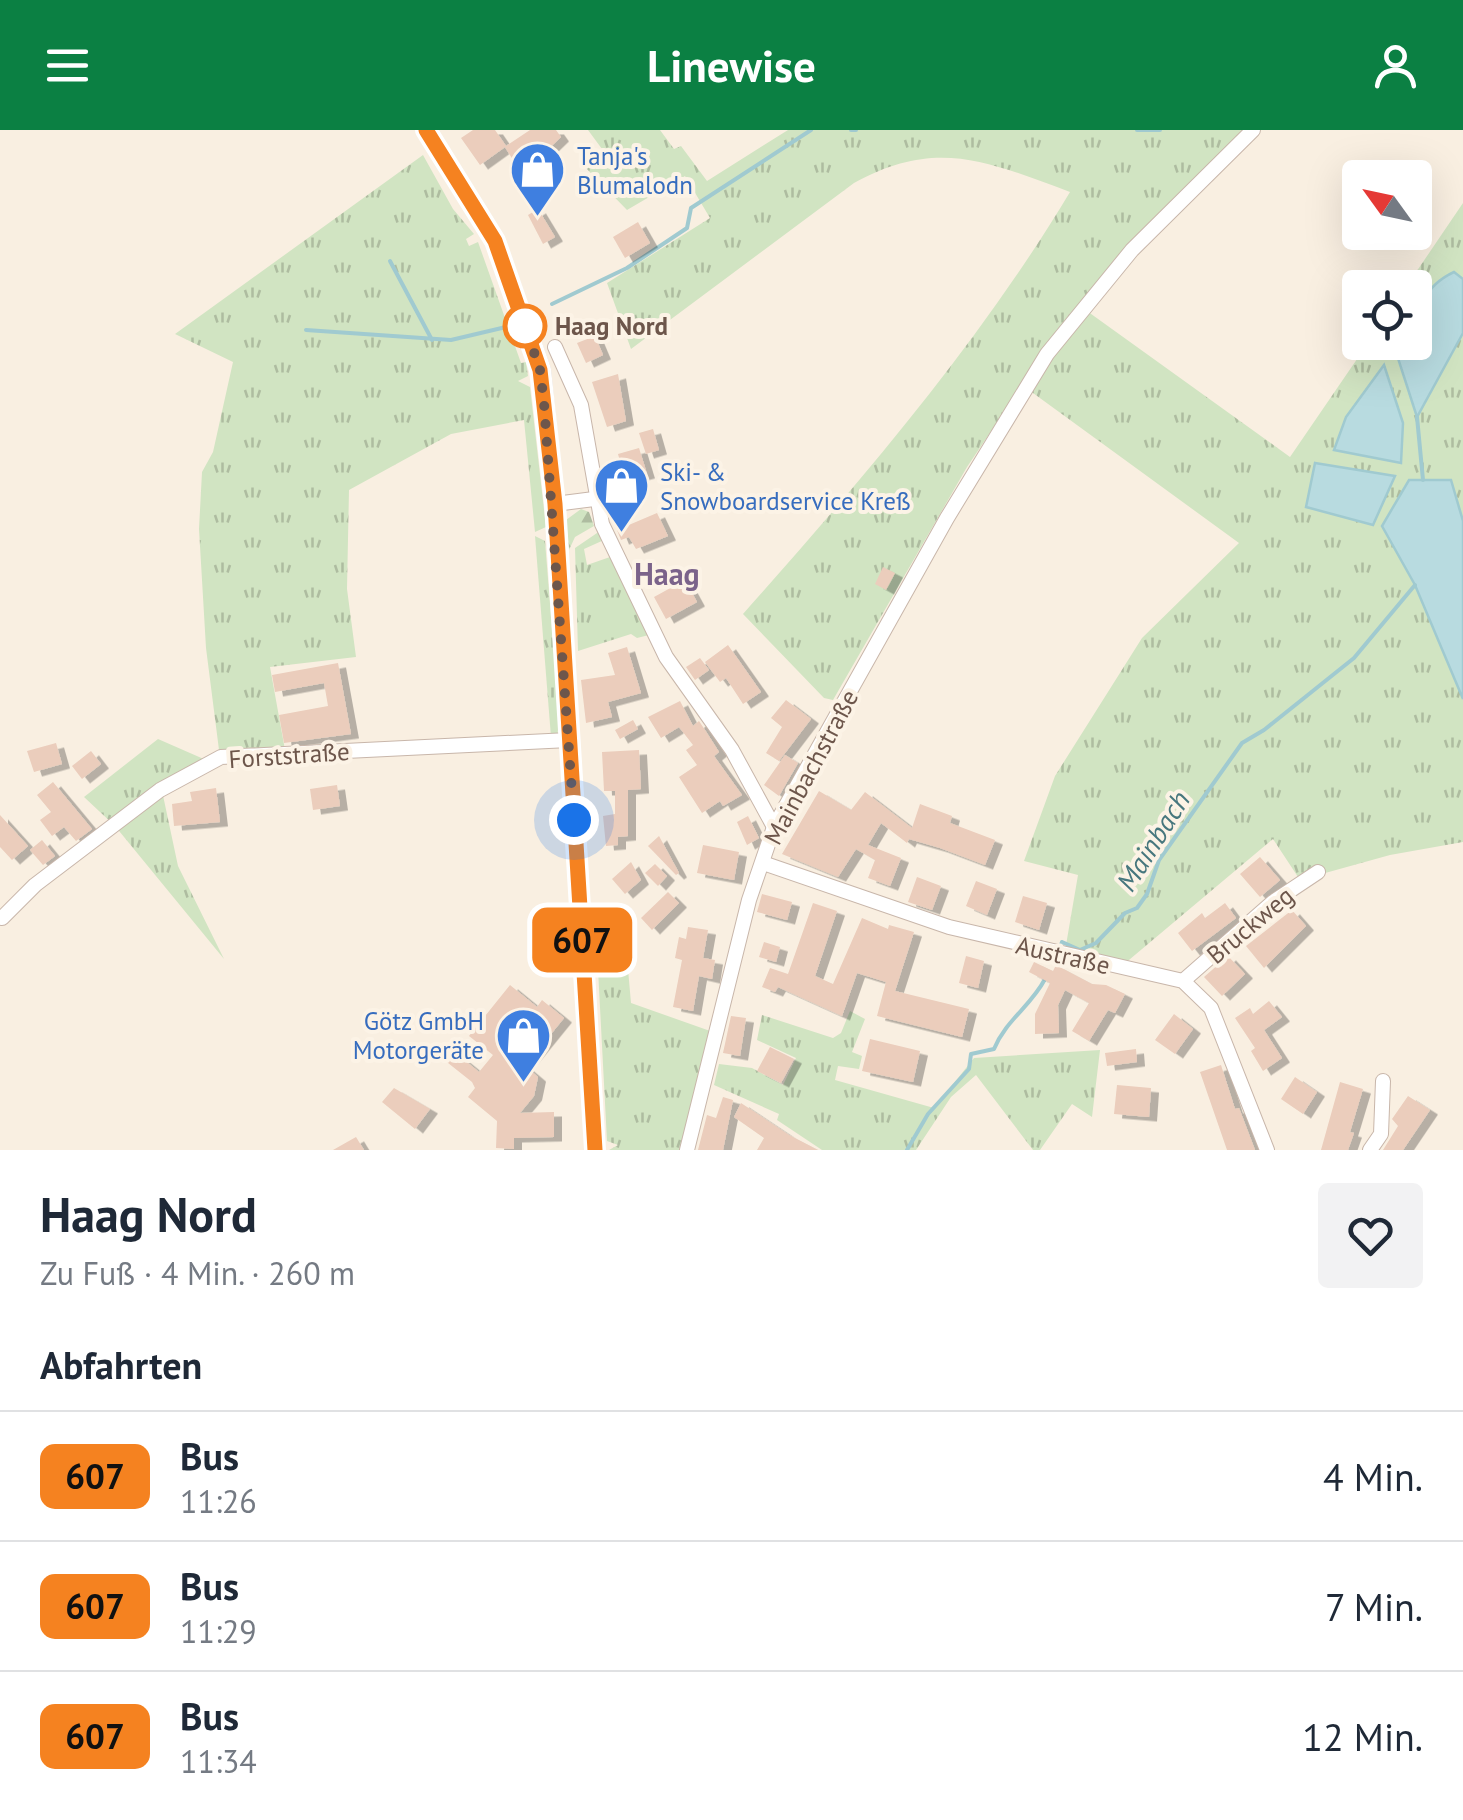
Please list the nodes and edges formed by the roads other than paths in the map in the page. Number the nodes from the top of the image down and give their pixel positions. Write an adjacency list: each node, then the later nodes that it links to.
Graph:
1 (426, 130): 5 (main road)
2 (1253, 130): 7 (street, Mainbachstraße)
3 (555, 347): 4 (street)
4 (594, 499): 5 (street); 7 (street)
5 (555, 504): 6 (main road)
6 (569, 740): 10 (street, Forststraße); 13 (main road)
7 (774, 827): 8 (street, Mainbachstraße)
8 (763, 863): 11 (street, Austraße); 14 (street, Mainbachstraße)
9 (1318, 872): 11 (street, Bruckweg)
10 (2, 918)
11 (1184, 980): 15 (street)
12 (1383, 1082): 16 (street)
13 (595, 1150)
14 (687, 1150)
15 (1267, 1150)
16 (1370, 1150)

